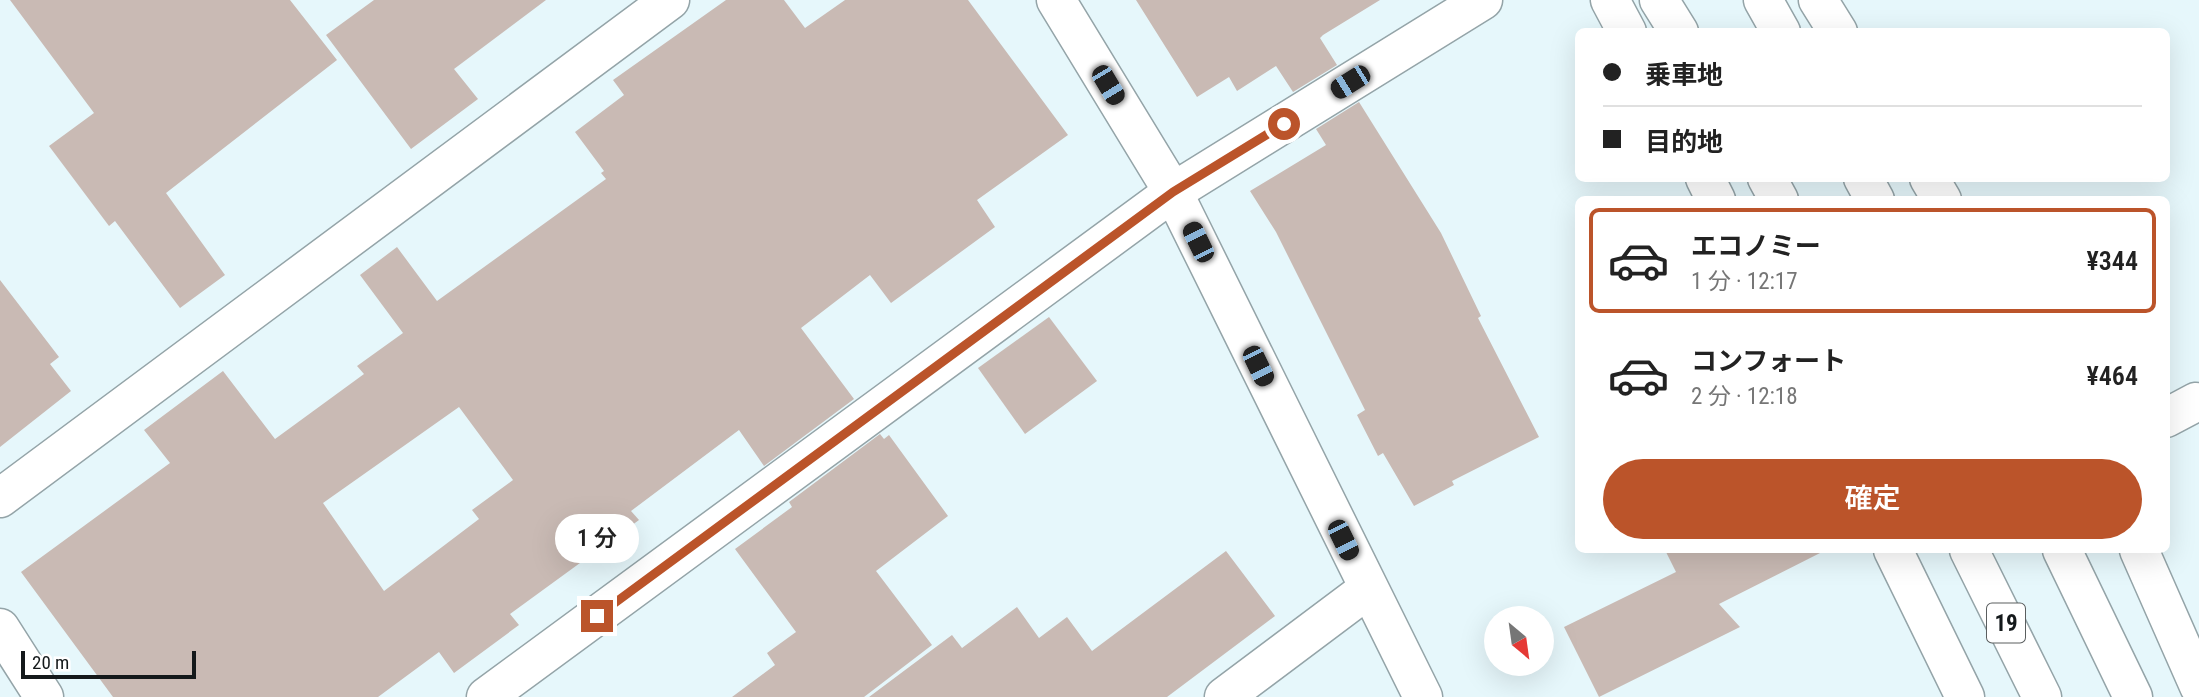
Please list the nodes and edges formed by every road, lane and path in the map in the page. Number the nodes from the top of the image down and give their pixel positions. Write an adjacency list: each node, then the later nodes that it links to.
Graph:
1 (670, 0): 13 (main road)
2 (1056, 0): 12 (main road)
3 (1482, 0): 12 (main road)
4 (1610, 0): 8 (main road)
5 (1659, 0): 9 (main road)
6 (1763, 0): 10 (main road)
7 (1818, 0): 11 (main road)
8 (1625, 28)
9 (1676, 28)
10 (1779, 28)
11 (1836, 28)
12 (1173, 192): 18 (main road); 22 (main road)
13 (0, 498)
14 (1895, 553): 25 (main road)
15 (1970, 553): 26 (main road, 19)
16 (2063, 553): 27 (main road)
17 (2140, 553): 20 (main road)
18 (1368, 589): 23 (main road); 24 (main road)
19 (0, 628): 21 (main road)
20 (2199, 687)
21 (44, 697)
22 (486, 697)
23 (1224, 697)
24 (1423, 697)
25 (1965, 697)
26 (2042, 697)
27 (2133, 697)

